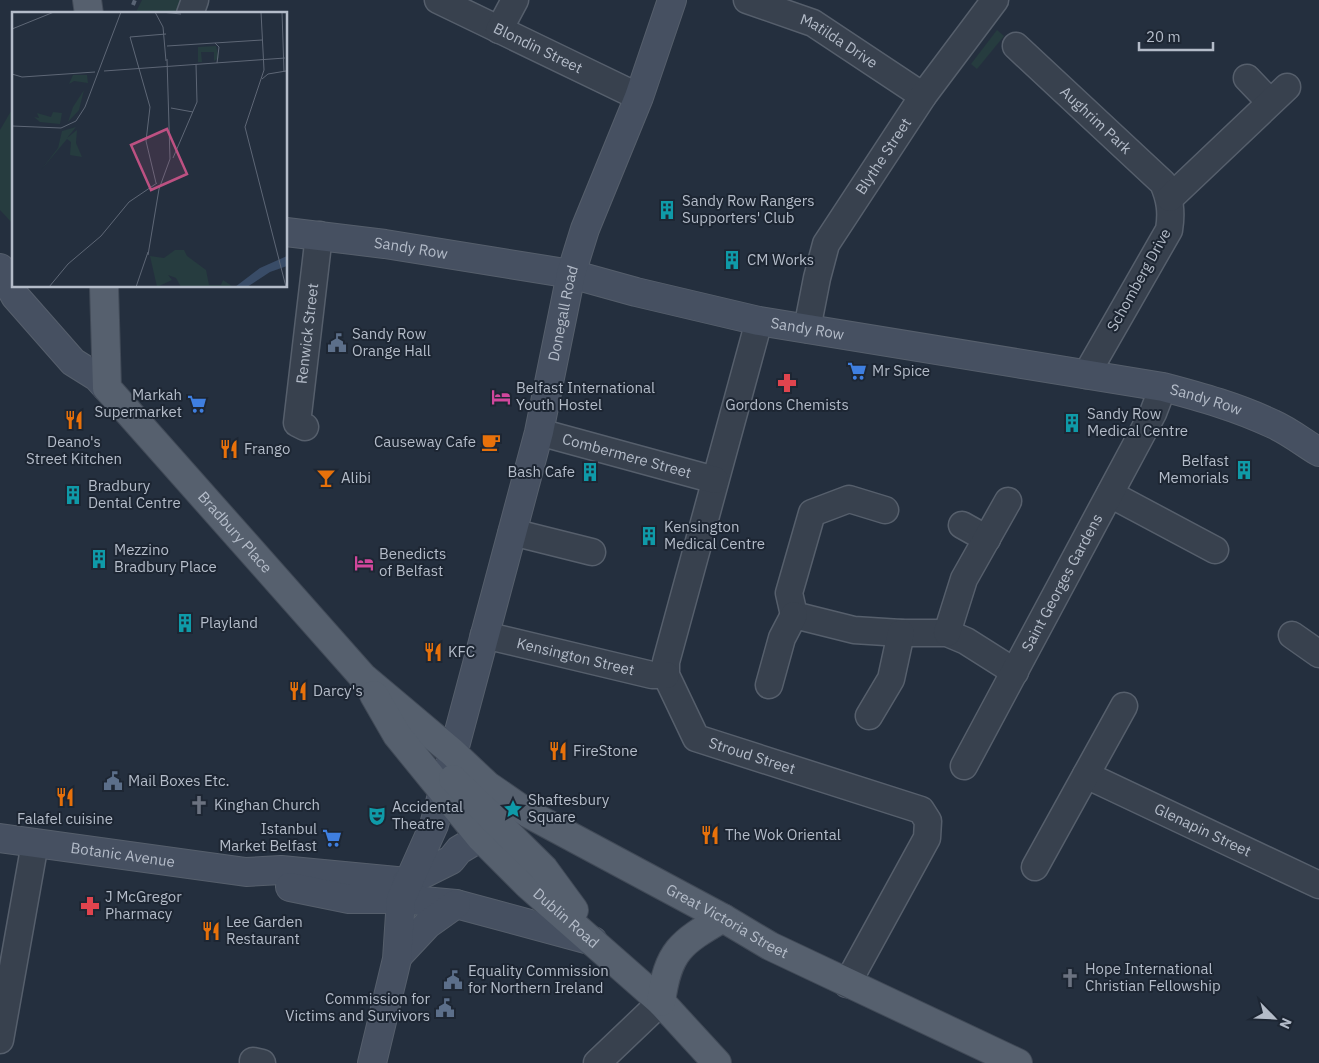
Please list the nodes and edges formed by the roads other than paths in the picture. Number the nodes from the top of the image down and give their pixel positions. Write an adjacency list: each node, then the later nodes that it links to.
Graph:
1 (195, 0): 7 (street)
2 (438, 0): 8 (street, Blondin Street)
3 (515, 0): 8 (street)
4 (672, 0): 12 (street, Donegall Road)
5 (747, 0): 11 (street, Matilda Drive)
6 (995, 0): 11 (street, Blythe Street)
7 (191, 12)
8 (500, 30): 12 (street, Blondin Street)
9 (1016, 46): 13 (street, Aughrim Park)
10 (1247, 78): 13 (street)
11 (924, 96): 23 (street, Blythe Street)
12 (639, 97): 19 (street, Donegall Road)
13 (1170, 198): 24 (street, Schomberg Drive)
14 (288, 232): 15 (street, Sandy Row)
15 (319, 235): 19 (street, Sandy Row); 27 (street, Renwick Street)
16 (0, 263): 18 (street)
17 (0, 268): 25 (street)
18 (12, 272)
19 (571, 274): 22 (street, Sandy Row); 28 (street, Donegall Road)
20 (31, 288): 25 (street)
21 (104, 288): 25 (main road)
22 (759, 321): 23 (street, Sandy Row); 30 (street)
23 (807, 329): 24 (street, Sandy Row)
24 (1086, 375): 26 (street, Sandy Row)
25 (102, 382): 47 (main road, Bradbury Place)
26 (1163, 387): 29 (street, Sandy Row); 31 (street, Saint Georges Gardens)
27 (305, 427)
28 (538, 432): 30 (street, Combermere Street); 35 (street, Donegall Road)
29 (1319, 452)
30 (715, 480): 46 (street)
31 (1110, 494): 37 (street); 45 (street, Saint Georges Gardens)
32 (1008, 501): 36 (street)
33 (885, 510): 39 (street)
34 (962, 525): 36 (street)
35 (512, 532): 38 (street); 42 (street, Donegall Road)
36 (987, 538): 40 (street)
37 (1215, 550)
38 (592, 552)
39 (794, 615): 41 (street); 48 (street)
40 (947, 633): 41 (street); 45 (street)
41 (901, 634): 50 (street)
42 (484, 635): 46 (street, Kensington Street); 52 (street, Donegall Road)
43 (1292, 635): 44 (street)
44 (1319, 654)
45 (1015, 672): 51 (street, Saint Georges Gardens)
46 (666, 675): 65 (street, Stroud Street)
47 (363, 677): 52 (main road, Bradbury Place); 52 (main road, Bradbury Place)
48 (770, 684)
49 (1124, 706): 53 (street)
50 (869, 716)
51 (964, 766)
52 (447, 772): 54 (main road, Great Victoria Street); 55 (main road, Dublin Road); 60 (street)
53 (1086, 775): 58 (street); 59 (street, Glenapin Street)
54 (528, 814): 55 (street); 62 (main road, Great Victoria Street)
55 (490, 831): 60 (street); 63 (main road, Dublin Road)
56 (0, 838): 57 (street, Botanic Avenue)
57 (35, 843): 60 (street, Botanic Avenue); 67 (street)
58 (1035, 867)
59 (1319, 885)
60 (404, 891): 61 (street); 64 (street)
61 (456, 904): 63 (street); 64 (street)
62 (723, 918): 65 (main road, Great Victoria Street); 66 (main road)
63 (598, 946): 66 (main road, Dublin Road)
64 (398, 956): 68 (street)
65 (847, 984): 71 (main road, Great Victoria Street)
66 (661, 1002): 69 (street); 70 (main road, Dublin Road)
67 (0, 1040)
68 (372, 1063)
69 (597, 1063)
70 (717, 1063)
71 (1018, 1063)

